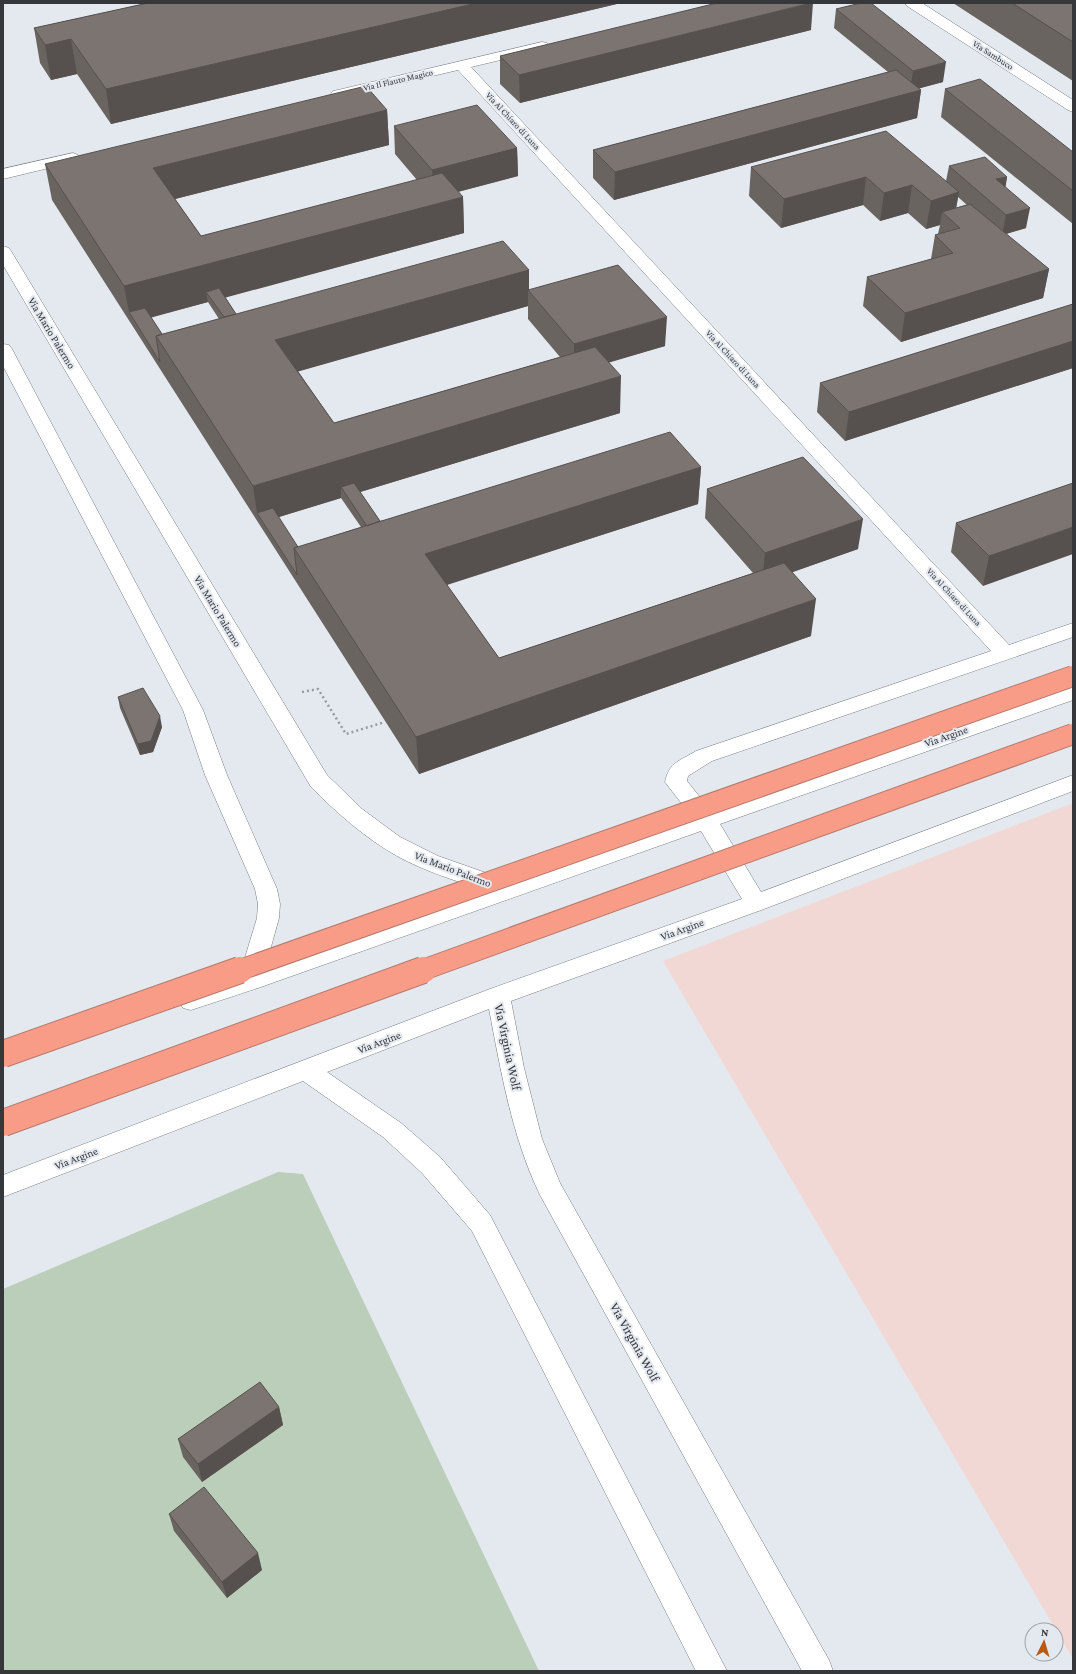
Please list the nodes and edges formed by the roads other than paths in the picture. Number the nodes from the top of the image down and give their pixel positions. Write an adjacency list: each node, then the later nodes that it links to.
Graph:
1 (912, 3): 5 (street, Via Sambuco)
2 (554, 43): 3 (street, Via Il Flauto Magico)
3 (462, 65): 4 (street, Via Il Flauto Magico); 11 (street, Via Al Chiaro di Luna)
4 (322, 98)
5 (1073, 107)
6 (88, 154): 7 (street)
7 (3, 174)
8 (3, 252): 17 (street, Via Mario Palermo)
9 (3, 349): 19 (street)
10 (1073, 630): 11 (street)
11 (1006, 653): 16 (street)
12 (1073, 676): 21 (highway, bridge)
13 (1073, 692): 16 (street, Via Argine)
14 (1073, 734): 24 (highway, bridge)
15 (1073, 783): 18 (street, Via Argine)
16 (706, 820): 17 (street, Via Argine); 18 (street)
17 (508, 890): 19 (street, Via Argine)
18 (756, 903): 20 (street, Via Argine)
19 (250, 981): 22 (street, Via Argine)
20 (498, 996): 23 (street, Via Argine); 27 (street, Via Virginia Wolf)
21 (3, 1054)
22 (3, 1065)
23 (305, 1070): 25 (street, Via Argine); 26 (street)
24 (3, 1123)
25 (3, 1186)
26 (712, 1671)
27 (818, 1671)

